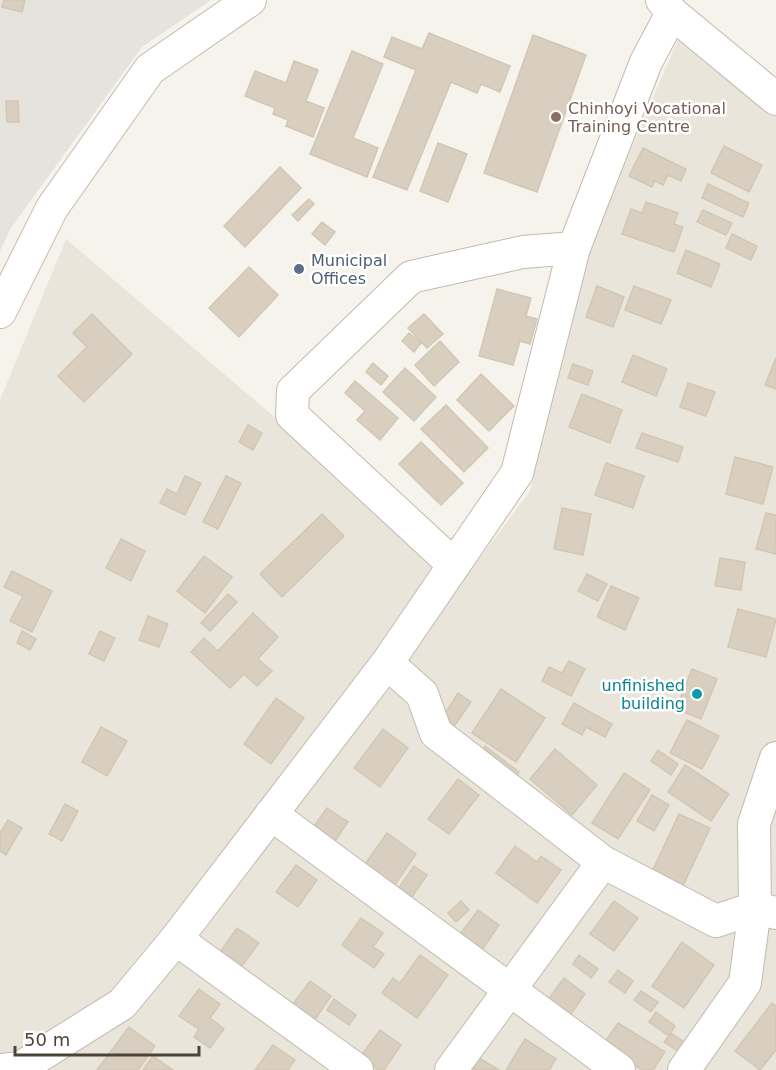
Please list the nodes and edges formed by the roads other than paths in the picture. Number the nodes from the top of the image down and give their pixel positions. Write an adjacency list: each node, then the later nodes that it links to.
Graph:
1 (250, 0): 5 (street)
2 (667, 7): 3 (street); 4 (street)
3 (776, 99)
4 (574, 248): 6 (street); 6 (street)
5 (0, 312)
6 (454, 565): 7 (street)
7 (387, 663): 9 (street); 10 (street)
8 (776, 758): 11 (street)
9 (271, 814): 12 (street); 13 (street)
10 (603, 862): 11 (street); 13 (street)
11 (766, 910): 18 (street)
12 (176, 939): 14 (street); 15 (street)
13 (510, 989): 16 (street); 17 (street)
14 (0, 1070)
15 (357, 1070)
16 (451, 1070)
17 (619, 1070)
18 (684, 1070)

